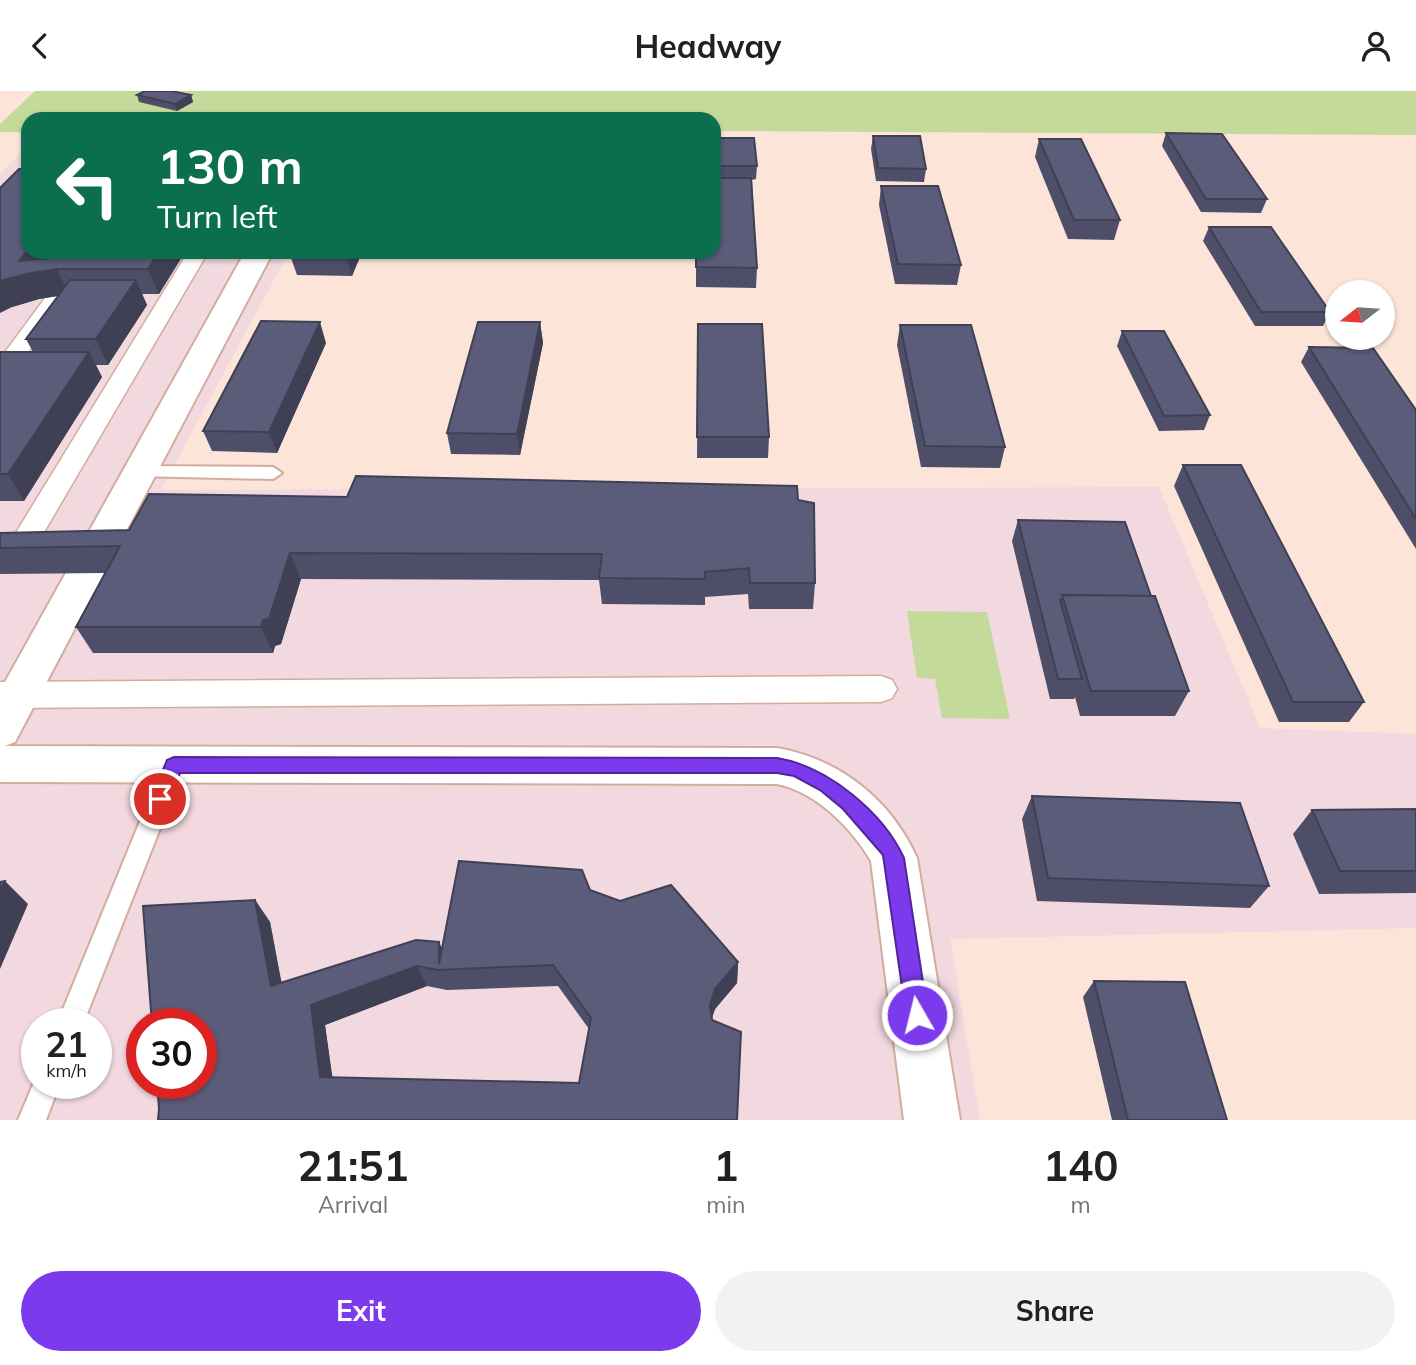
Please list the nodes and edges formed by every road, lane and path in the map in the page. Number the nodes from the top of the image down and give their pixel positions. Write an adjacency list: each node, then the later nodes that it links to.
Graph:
1 (85, 259): 4 (street)
2 (194, 259): 7 (street)
3 (255, 259): 5 (street)
4 (0, 375)
5 (140, 472): 6 (lane); 9 (street)
6 (273, 473)
7 (20, 549)
8 (881, 689): 9 (street)
9 (9, 695): 10 (street)
10 (0, 730)
11 (0, 764): 12 (street)
12 (174, 765): 13 (lane); 16 (street)
13 (76, 1008)
14 (41, 1099): 15 (lane)
15 (32, 1120)
16 (932, 1120)

